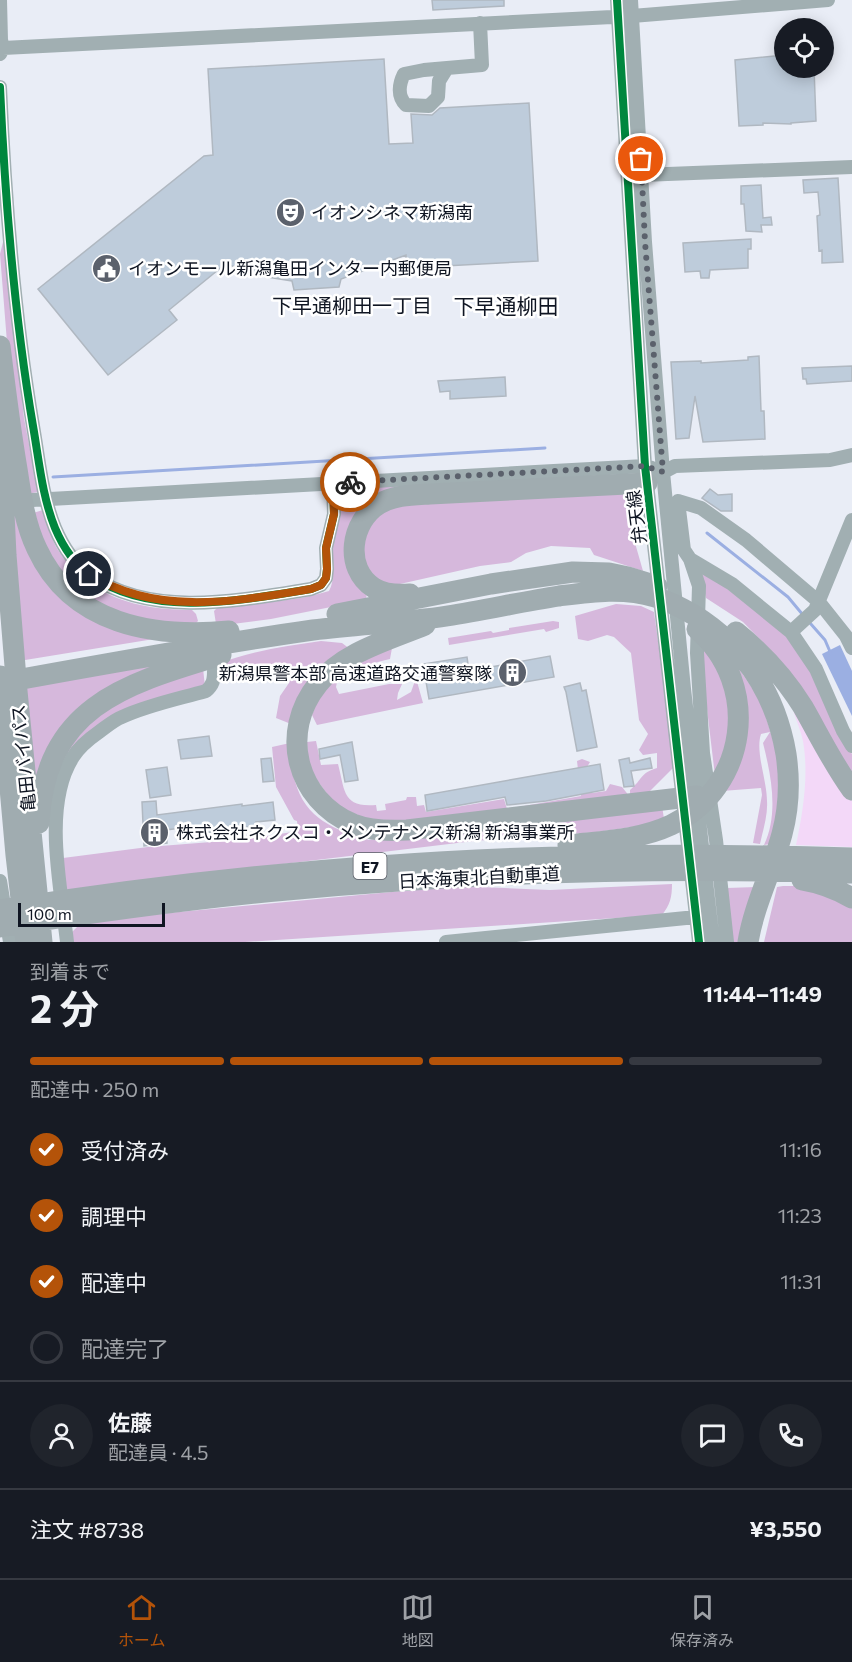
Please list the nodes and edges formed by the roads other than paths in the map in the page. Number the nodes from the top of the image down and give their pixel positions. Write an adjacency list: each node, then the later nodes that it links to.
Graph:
1 (0, 0): 8 (street)
2 (617, 0): 5 (street, 弁天線)
3 (631, 0): 6 (street, 弁天線)
4 (828, 0): 6 (street)
5 (618, 15): 6 (street); 7 (street); 16 (street, 弁天線)
6 (632, 16): 12 (street, 弁天線)
7 (480, 23): 8 (street); 9 (street)
8 (2, 51)
9 (447, 68)
10 (0, 87): 18 (street)
11 (852, 167): 12 (street)
12 (642, 175): 16 (street, 弁天線)
13 (0, 346): 27 (highway)
14 (0, 429): 54 (highway, 亀田バイパス)
15 (852, 454): 16 (street)
16 (652, 473): 17 (street); 22 (highway); 39 (street, 弁天線)
17 (333, 483): 18 (street); 23 (street)
18 (39, 499): 23 (street)
19 (852, 520): 24 (street)
20 (690, 559): 24 (street); 28 (street); 59 (street)
21 (627, 584): 22 (highway); 25 (highway); 29 (highway)
22 (441, 593): 27 (highway)
23 (203, 604): 26 (street)
24 (817, 606): 28 (street); 31 (street)
25 (445, 616): 30 (highway); 39 (highway)
26 (205, 618)
27 (258, 628): 33 (highway)
28 (794, 630): 36 (street)
29 (716, 631): 38 (highway); 42 (highway); 60 (highway); 61 (highway)
30 (291, 633): 33 (highway); 54 (highway)
31 (852, 648)
32 (214, 671): 55 (street)
33 (29, 673): 34 (highway); 35 (highway)
34 (0, 675): 40 (highway, 亀田バイパス)
35 (0, 683)
36 (852, 746)
37 (0, 761): 40 (highway)
38 (852, 790)
39 (690, 797): 50 (street, 弁天線); 58 (street, 弁天線)
40 (16, 855): 53 (highway, 亀田バイパス)
41 (852, 858): 44 (highway)
42 (381, 866): 43 (highway, 日本海東北自動車道 / E7); 48 (highway, 日本海東北自動車道 / E7)
43 (667, 868): 44 (highway); 48 (highway, 日本海東北自動車道 / E7)
44 (803, 869): 45 (highway); 47 (highway)
45 (852, 873)
46 (0, 881): 52 (street)
47 (852, 898)
48 (76, 907): 49 (highway, 日本海東北自動車道 / E7); 51 (highway, 日本海東北自動車道 / E7)
49 (0, 910)
50 (696, 917): 56 (street); 57 (street, 弁天線)
51 (0, 927)
52 (10, 942)
53 (26, 942)
54 (44, 942)
55 (67, 942)
56 (446, 942)
57 (699, 942)
58 (713, 942)
59 (727, 942)
60 (748, 942)
61 (759, 942)

